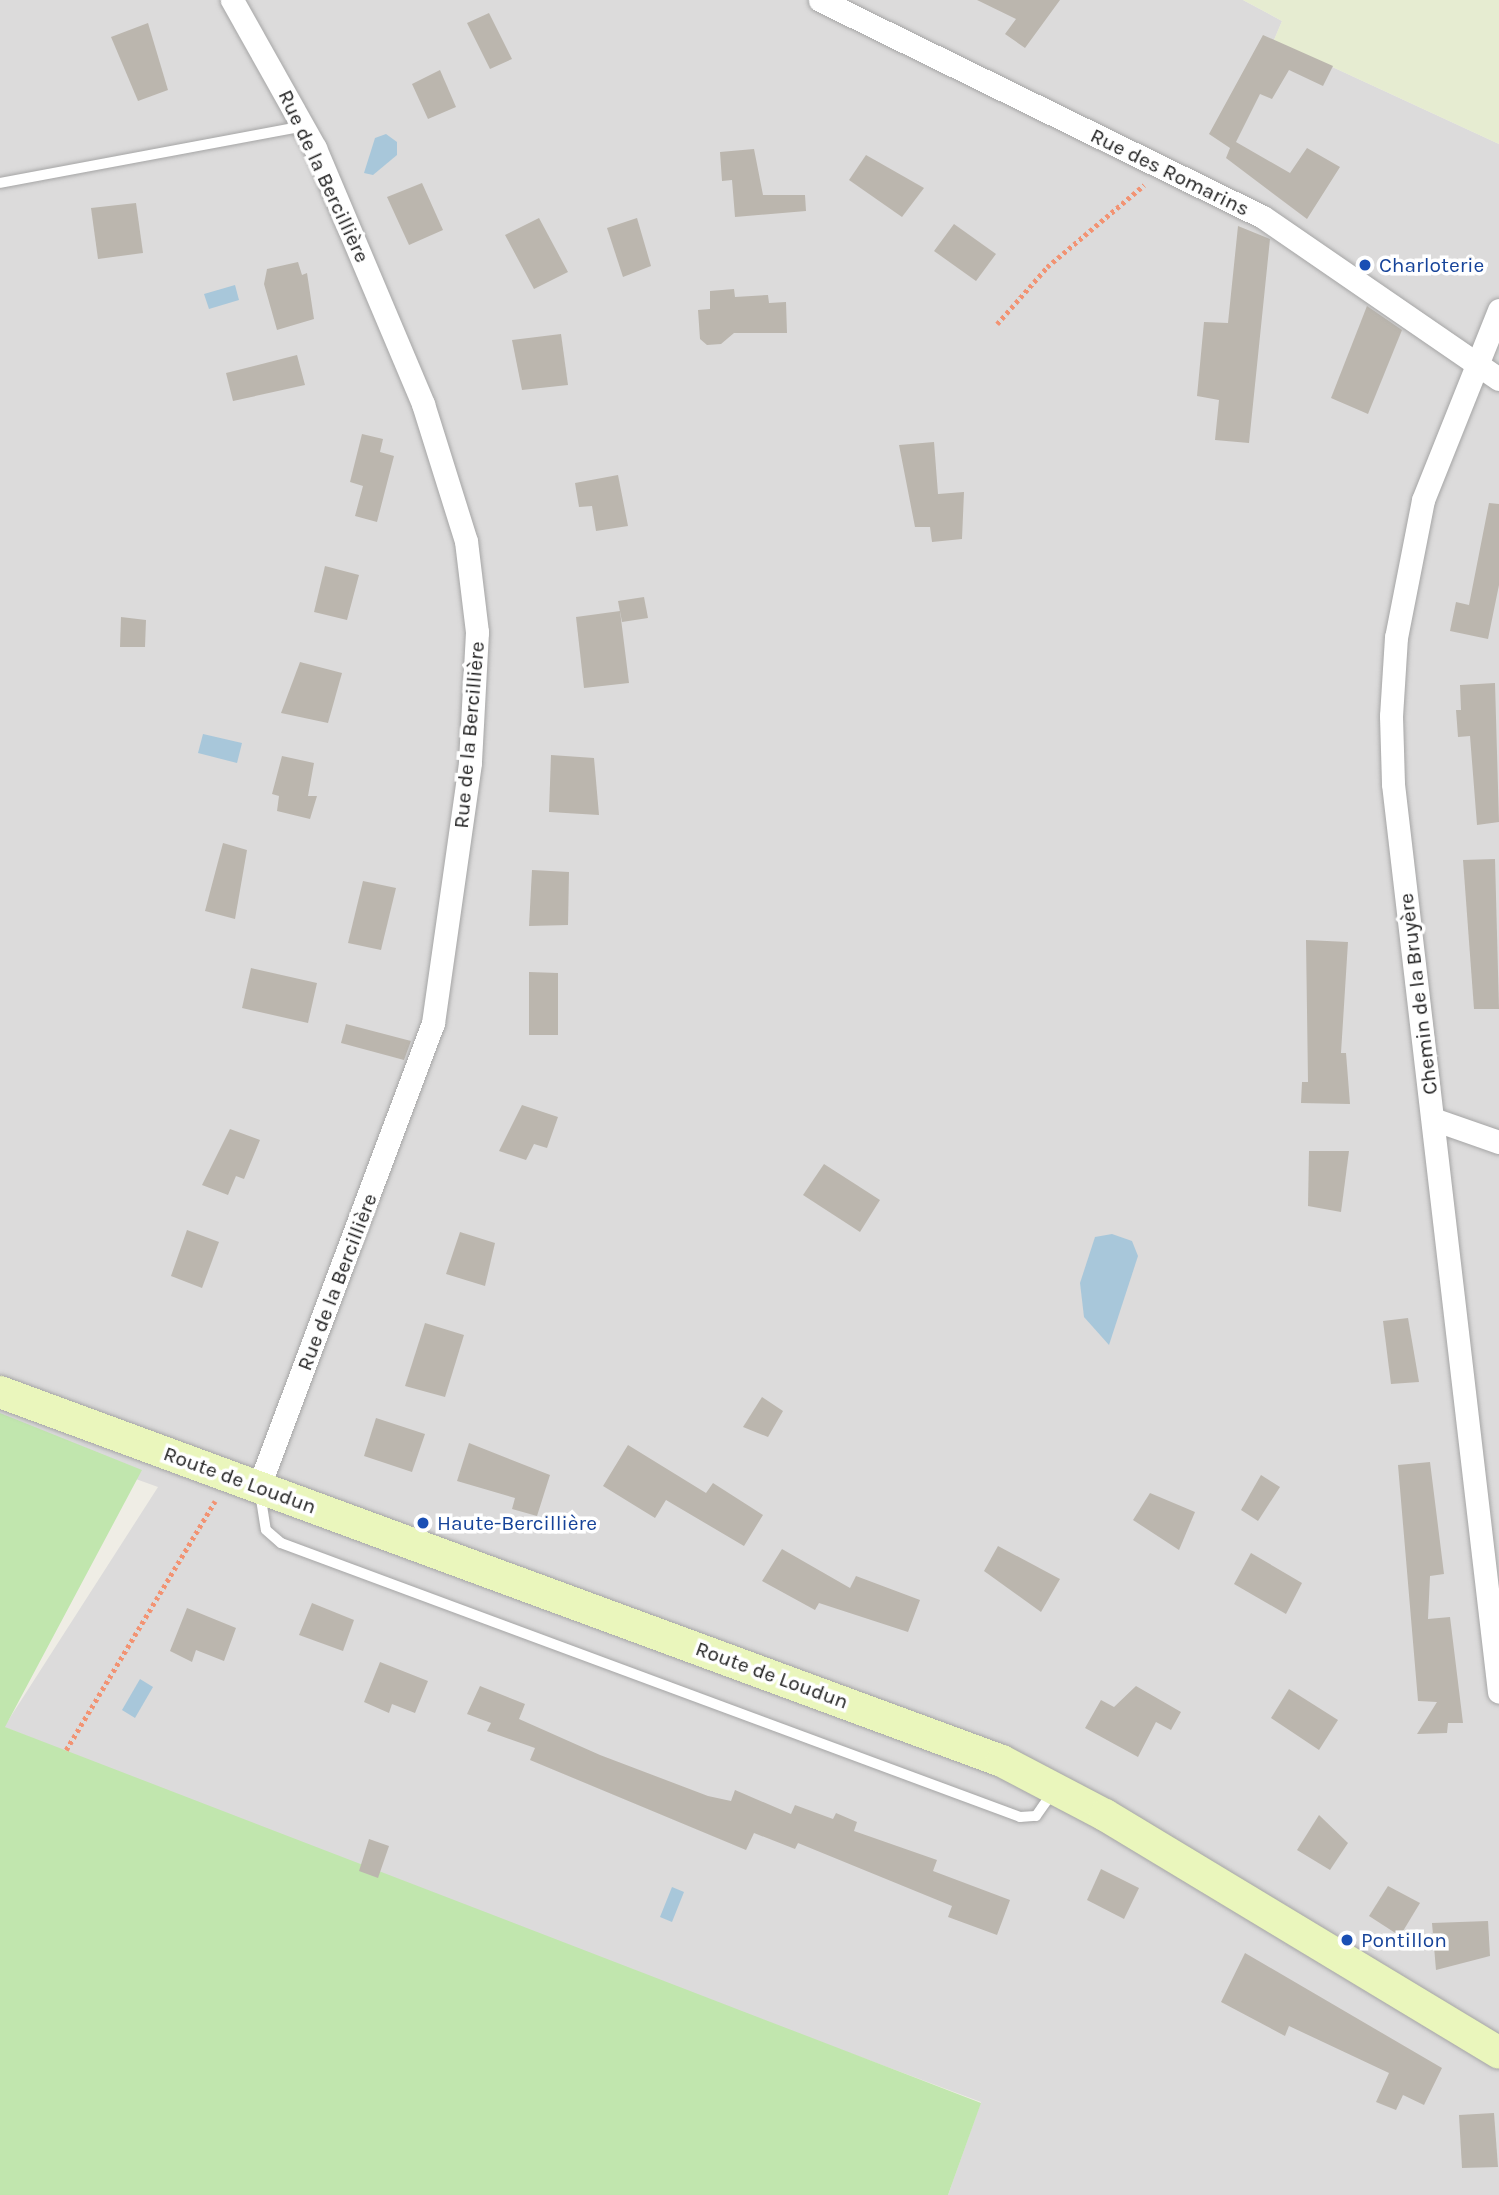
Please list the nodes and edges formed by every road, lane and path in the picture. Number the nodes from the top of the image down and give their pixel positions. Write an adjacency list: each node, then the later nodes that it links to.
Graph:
1 (232, 0): 3 (street, Rue de la Bercillière)
2 (820, 0): 4 (street, Rue des Romarins)
3 (304, 126): 5 (lane); 14 (street, Rue de la Bercillière)
4 (1164, 169): 7 (path); 8 (street, Rue des Romarins)
5 (0, 183)
6 (1499, 310): 8 (street, Chemin de la Bruyère)
7 (998, 324)
8 (1476, 362): 9 (street, Rue des Romarins); 10 (street, Chemin de la Bruyère)
9 (1499, 379)
10 (1433, 1119): 11 (street); 15 (street, Chemin de la Bruyère)
11 (1499, 1142)
12 (0, 1392): 13 (main road, Route de Loudun)
13 (230, 1476): 14 (main road, Route de Loudun); 16 (path)
14 (259, 1487): 17 (main road, Route de Loudun); 17 (lane)
15 (1499, 1692)
16 (66, 1750)
17 (1055, 1787): 18 (main road, Route de Loudun)
18 (1499, 2053)

